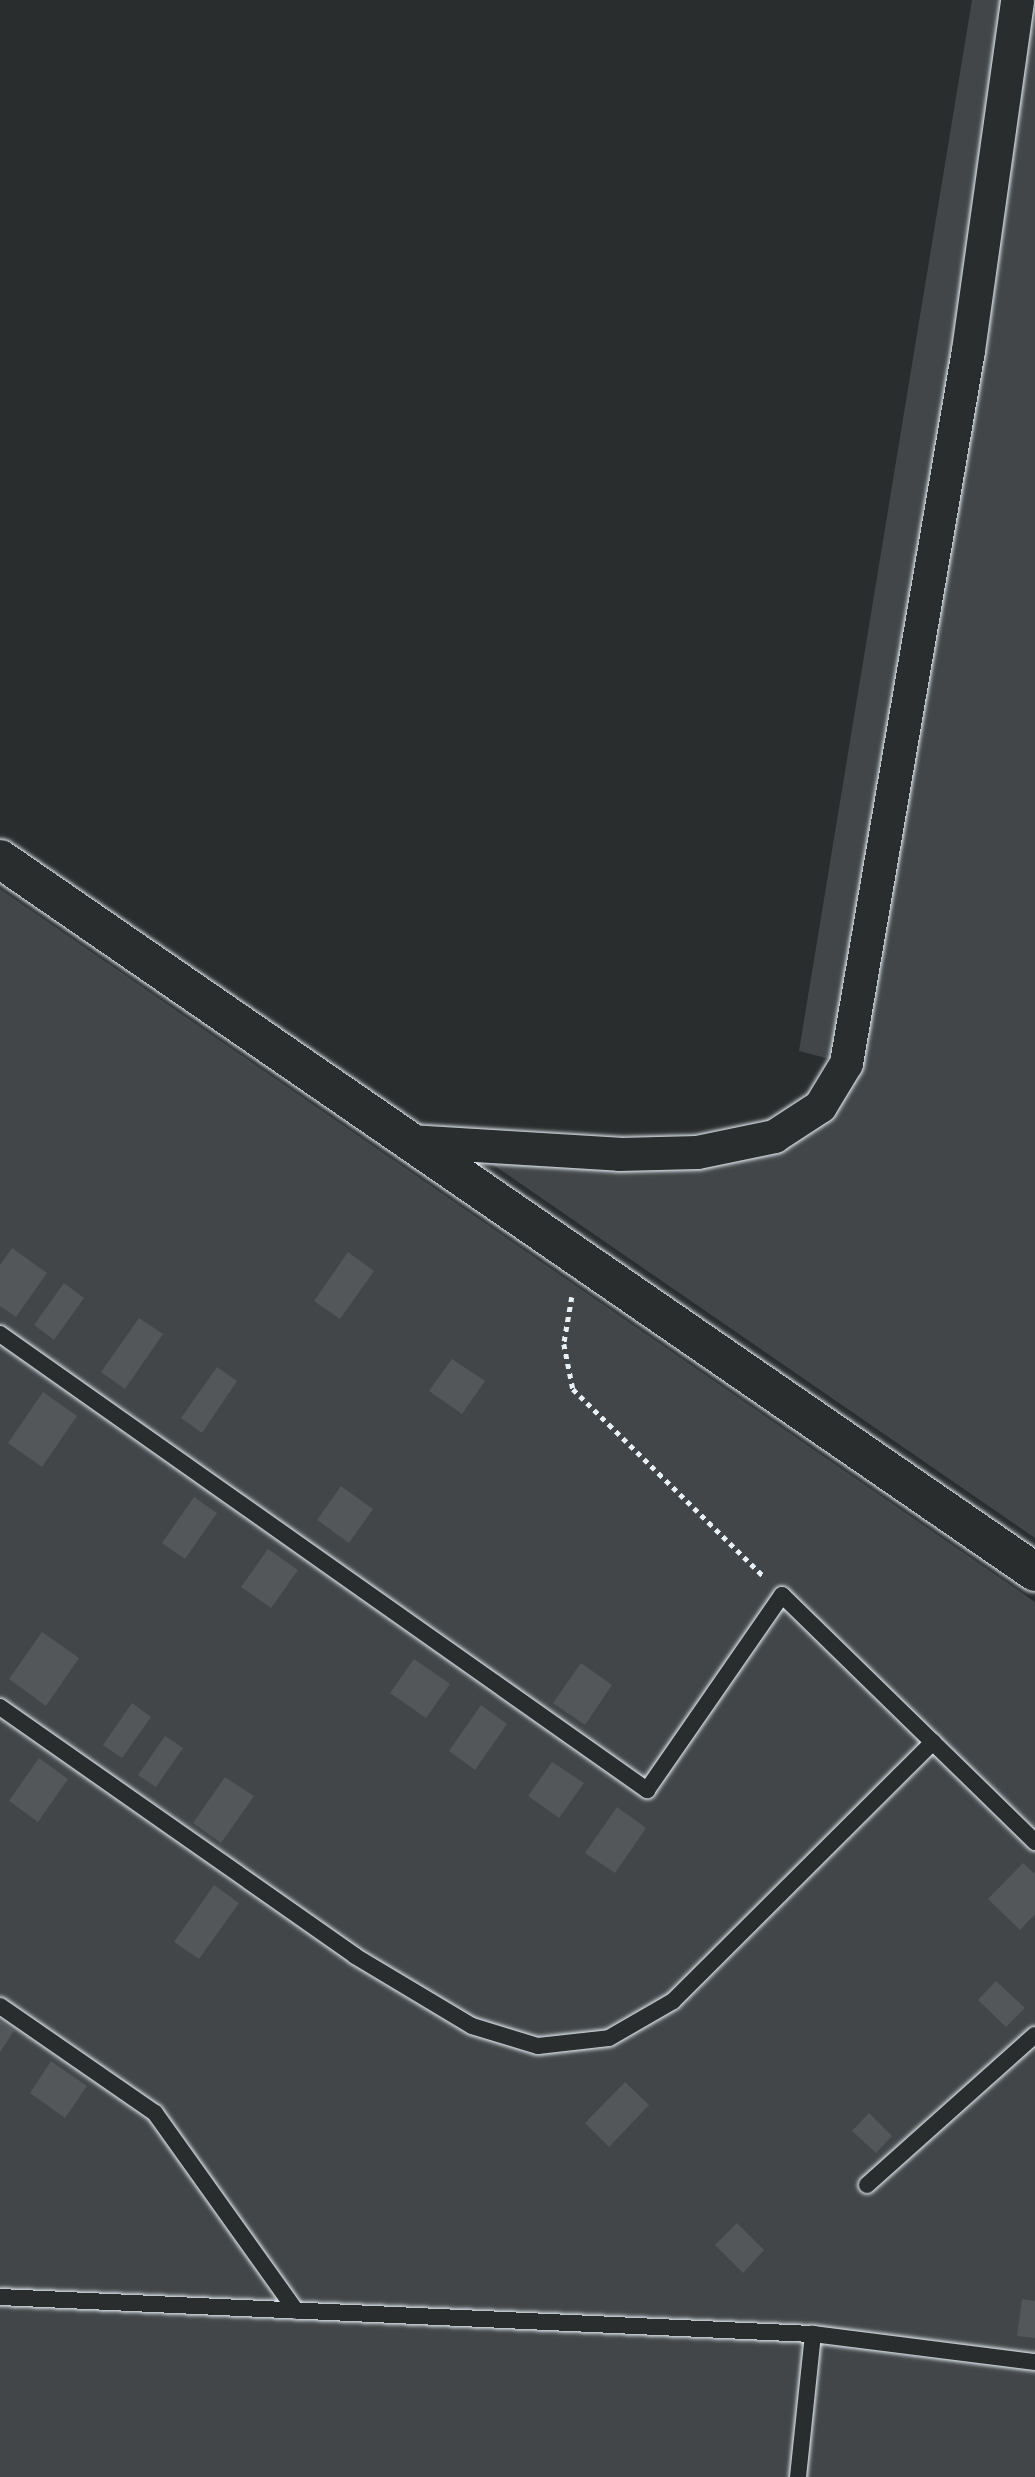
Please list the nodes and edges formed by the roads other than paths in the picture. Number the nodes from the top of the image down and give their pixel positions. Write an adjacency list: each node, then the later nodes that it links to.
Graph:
1 (1017, 0): 3 (street)
2 (0, 859): 3 (street)
3 (409, 1141): 5 (street)
4 (0, 1334): 7 (lane)
5 (1035, 1572)
6 (0, 1707): 7 (lane)
7 (933, 1742): 8 (lane)
8 (1035, 1842)
9 (0, 2006): 13 (lane)
10 (1035, 2035): 11 (lane)
11 (867, 2185)
12 (0, 2297): 13 (lane)
13 (296, 2311): 14 (lane)
14 (813, 2334): 15 (lane); 16 (lane)
15 (1035, 2362)
16 (798, 2477)

